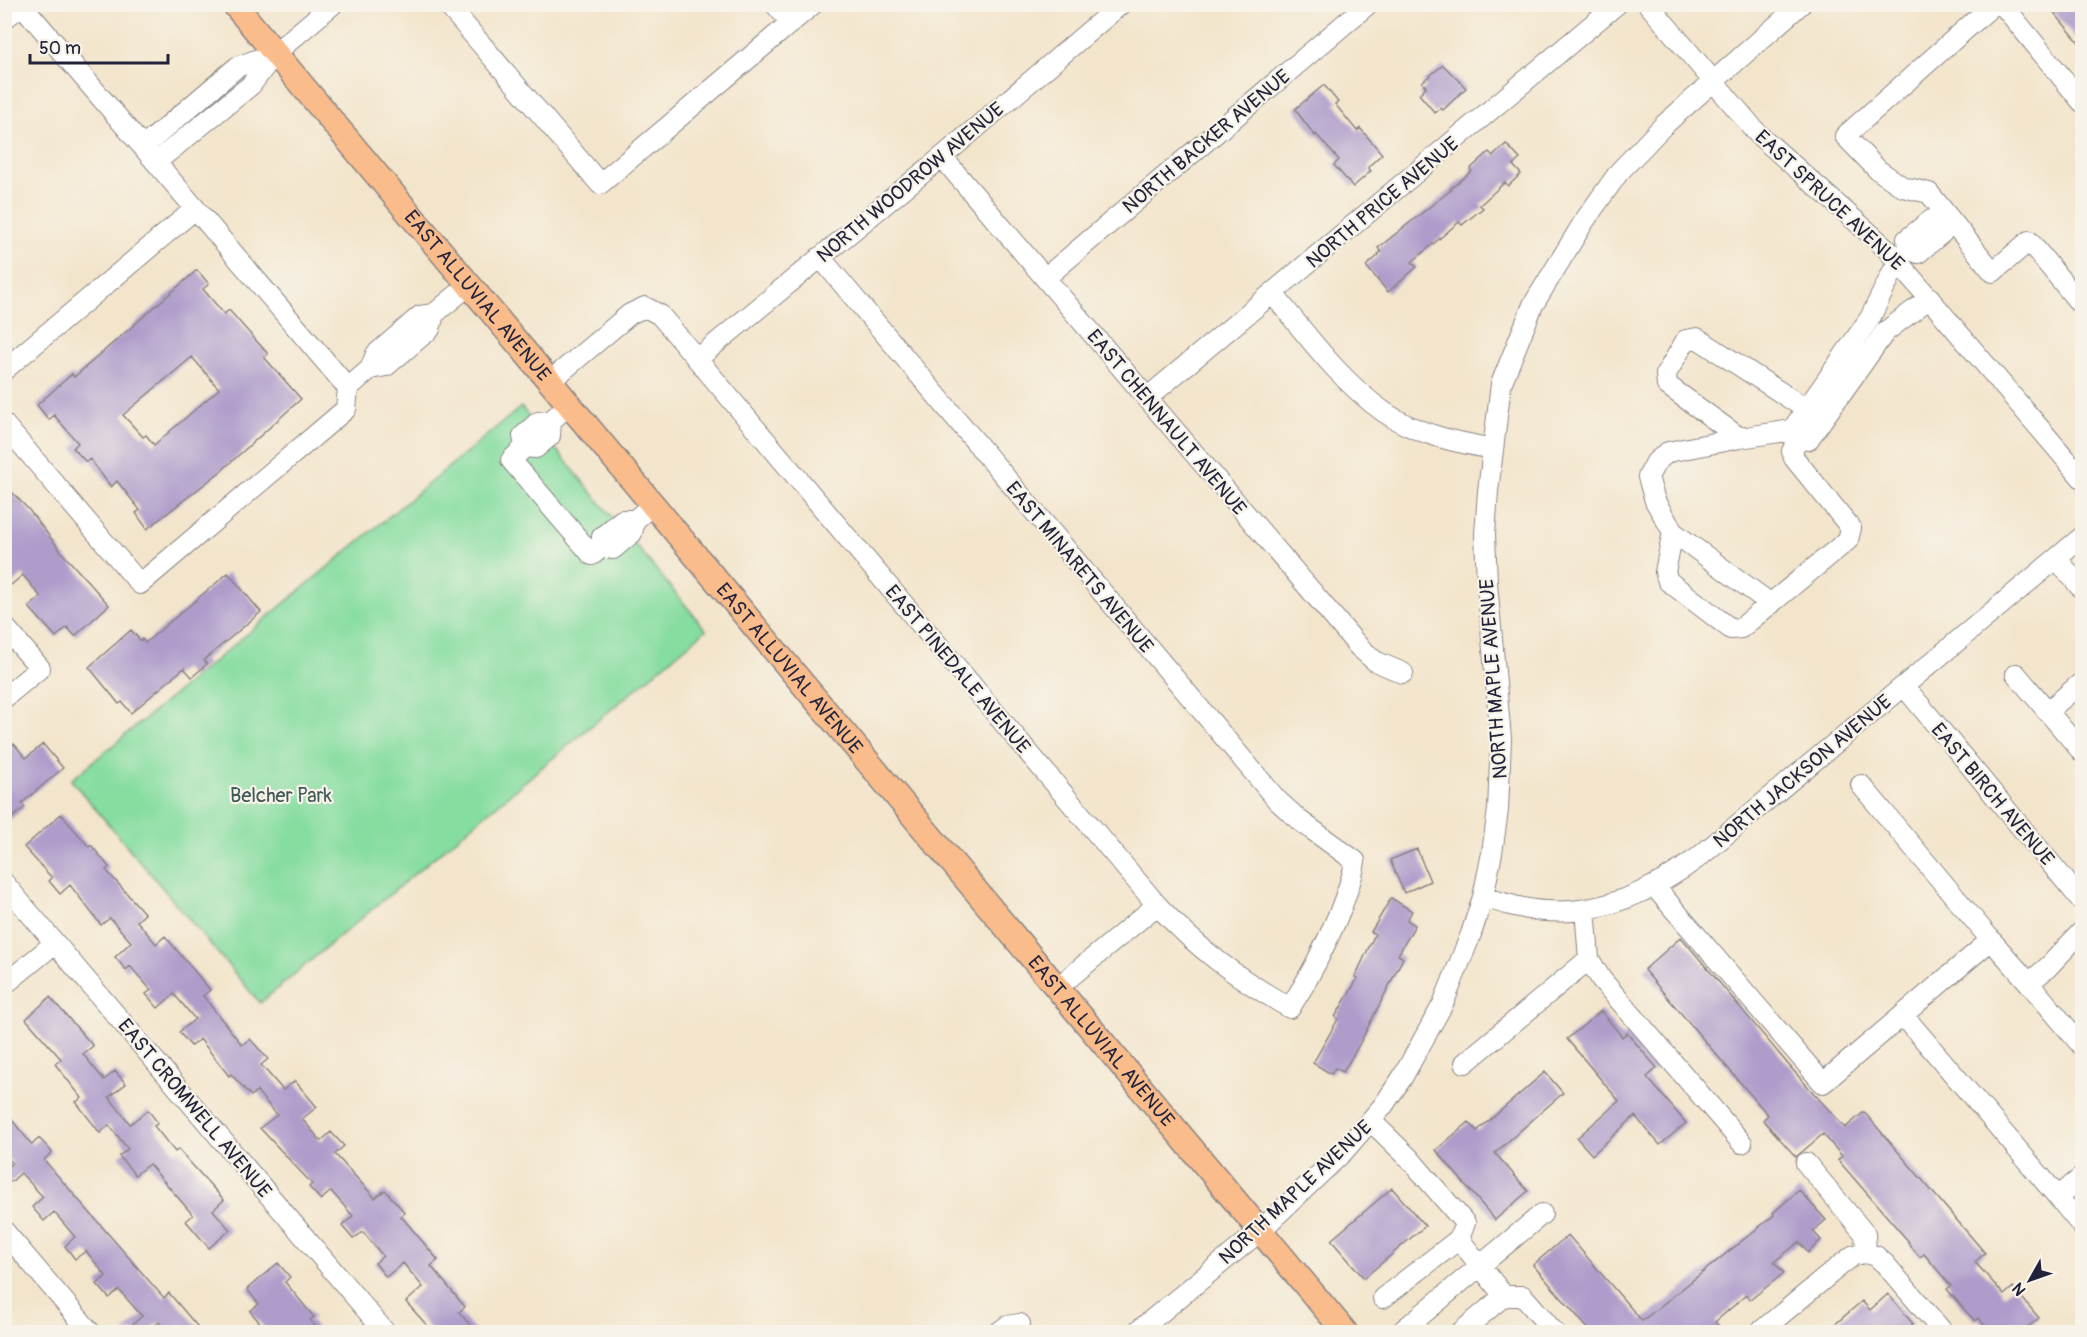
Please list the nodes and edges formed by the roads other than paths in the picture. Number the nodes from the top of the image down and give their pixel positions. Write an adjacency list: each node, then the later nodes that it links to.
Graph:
1 (234, 4): 15 (main road, EAST ALLUVIAL AVENUE)
2 (333, 4): 15 (street)
3 (447, 4): 14 (street)
4 (775, 4): 14 (street)
5 (813, 4): 14 (street)
6 (1121, 4): 19 (street, NORTH WOODROW AVENUE)
7 (1368, 4): 25 (street, NORTH BACKER AVENUE)
8 (1617, 4): 27 (street, NORTH PRICE AVENUE)
9 (1648, 4): 16 (street, EAST SPRUCE AVENUE)
10 (1801, 4): 16 (street, NORTH MAPLE AVENUE)
11 (1994, 4): 22 (street)
12 (2002, 4): 17 (street)
13 (4, 19): 18 (street)
14 (791, 23)
15 (275, 53): 18 (street); 20 (street); 26 (main road, EAST ALLUVIAL AVENUE)
16 (1712, 80): 23 (street, EAST SPRUCE AVENUE); 42 (street, NORTH MAPLE AVENUE)
17 (2082, 102)
18 (143, 147): 20 (street)
19 (942, 157): 24 (street, NORTH WOODROW AVENUE); 25 (street, EAST CHENNAULT AVENUE)
20 (156, 162): 21 (street)
21 (195, 209): 33 (street); 35 (street)
22 (1945, 220): 23 (street); 29 (street)
23 (1903, 255): 28 (street, EAST SPRUCE AVENUE); 30 (street)
24 (820, 257): 32 (street, NORTH WOODROW AVENUE); 72 (street, EAST MINARETS AVENUE)
25 (1045, 278): 36 (street, EAST CHENNAULT AVENUE)
26 (469, 285): 34 (main road, EAST ALLUVIAL AVENUE); 35 (street)
27 (1273, 294): 36 (street, NORTH PRICE AVENUE); 42 (street)
28 (1930, 298): 31 (street); 43 (street, EAST SPRUCE AVENUE)
29 (2082, 306)
30 (1870, 318): 31 (street); 37 (street)
31 (1885, 332): 40 (street)
32 (697, 359): 34 (street, EAST PINEDALE AVENUE); 63 (street, EAST PINEDALE AVENUE)
33 (4, 370)
34 (549, 382): 38 (main road, EAST ALLUVIAL AVENUE)
35 (348, 388): 39 (street)
36 (1147, 399): 51 (street, EAST CHENNAULT AVENUE)
37 (1806, 409): 40 (street); 41 (street)
38 (560, 413): 44 (main road, EAST ALLUVIAL AVENUE); 44 (street)
39 (4, 424)
40 (1796, 434): 41 (street); 49 (street)
41 (1740, 438): 45 (street)
42 (1492, 449): 61 (street, NORTH MAPLE AVENUE)
43 (2082, 478)
44 (644, 512): 71 (main road, EAST ALLUVIAL AVENUE)
45 (1672, 532): 49 (street); 49 (street)
46 (2082, 537): 47 (street, NORTH JACKSON AVENUE)
47 (2057, 559): 48 (street); 54 (street, NORTH JACKSON AVENUE)
48 (2082, 589)
49 (1771, 604)
50 (4, 626): 55 (street)
51 (1402, 673)
52 (2016, 674): 56 (street)
53 (2082, 682): 56 (street)
54 (1904, 686): 60 (street, NORTH JACKSON AVENUE); 62 (street, EAST BIRCH AVENUE)
55 (4, 698)
56 (2048, 711): 57 (street)
57 (2082, 753)
58 (1861, 785): 66 (street)
59 (4, 884): 67 (street, EAST CROMWELL AVENUE)
60 (1654, 886): 64 (street, NORTH JACKSON AVENUE); 73 (street)
61 (1483, 897): 64 (street, NORTH JACKSON AVENUE); 76 (street, NORTH MAPLE AVENUE)
62 (2082, 901)
63 (1157, 905): 71 (street); 72 (street, EAST PINEDALE AVENUE)
64 (1585, 909): 68 (street)
65 (2082, 931): 69 (street)
66 (1991, 940): 69 (street); 73 (street)
67 (55, 943): 70 (street); 92 (street, EAST CROMWELL AVENUE)
68 (1589, 959): 75 (street); 77 (street)
69 (2029, 983): 74 (street)
70 (4, 985)
71 (1058, 987): 84 (main road, EAST ALLUVIAL AVENUE)
72 (1290, 1008)
73 (1903, 1015): 80 (street)
74 (2082, 1046)
75 (1465, 1063)
76 (1371, 1121): 84 (street, NORTH MAPLE AVENUE); 85 (street)
77 (1742, 1143)
78 (1806, 1163): 86 (street)
79 (2082, 1177): 80 (street)
80 (2058, 1197): 82 (street)
81 (1542, 1214): 87 (street)
82 (2082, 1226)
83 (4, 1231): 91 (street)
84 (1260, 1231): 94 (street, NORTH MAPLE AVENUE); 95 (main road, EAST ALLUVIAL AVENUE)
85 (1459, 1239): 87 (street); 89 (street)
86 (1866, 1252): 99 (street); 100 (street)
87 (1480, 1266): 88 (street); 96 (street)
88 (1504, 1296): 97 (street); 98 (street)
89 (1383, 1298)
90 (1020, 1324): 93 (street)
91 (90, 1332)
92 (385, 1332)
93 (999, 1332)
94 (1137, 1332)
95 (1345, 1332)
96 (1401, 1332)
97 (1461, 1332)
98 (1554, 1332)
99 (1760, 1332)
100 (1943, 1332)

